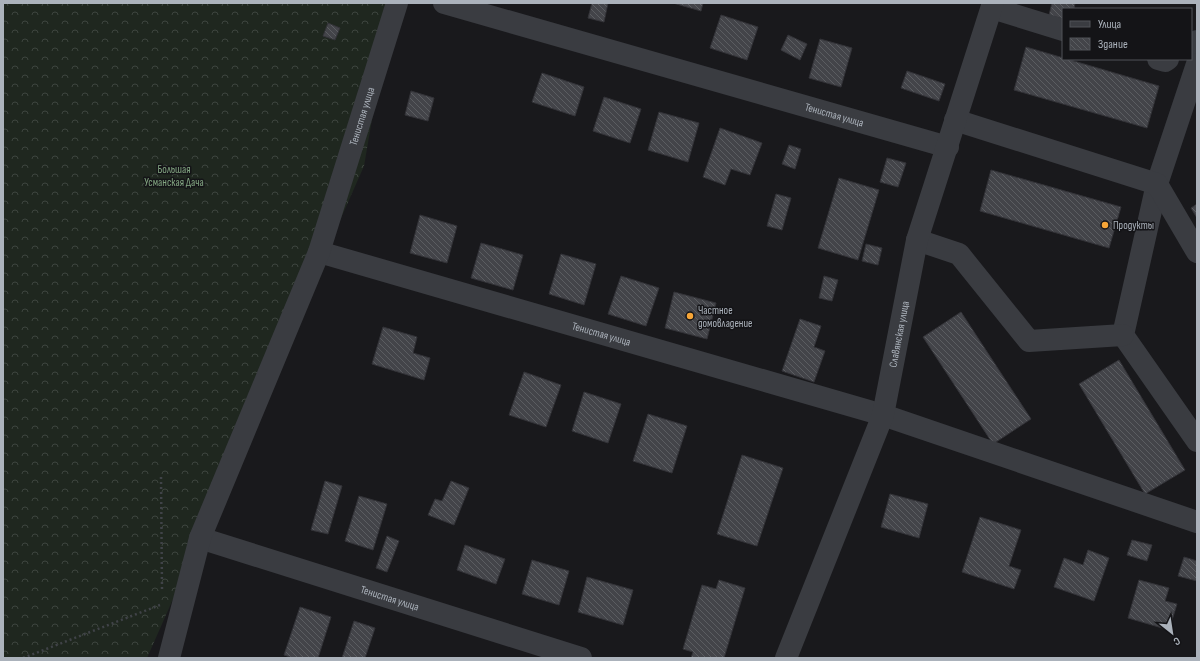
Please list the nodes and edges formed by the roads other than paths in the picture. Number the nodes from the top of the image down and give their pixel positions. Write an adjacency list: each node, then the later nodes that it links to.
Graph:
1 (397, 3): 10 (street, Тенистая улица)
2 (444, 3): 7 (street, Тенистая улица)
3 (993, 6): 4 (street); 6 (street, Славянская улица)
4 (1062, 30)
5 (1197, 64): 8 (street)
6 (955, 120): 7 (street, Славянская улица); 8 (street)
7 (948, 147): 9 (street, Славянская улица)
8 (1156, 184): 11 (street); 12 (street)
9 (917, 240): 12 (street); 13 (street, Славянская улица)
10 (319, 252): 13 (street, Тенистая улица); 16 (street, Тенистая улица)
11 (1197, 252)
12 (1123, 335): 14 (street)
13 (883, 416): 15 (street, Тенистая улица); 19 (street, Славянская улица)
14 (1197, 441)
15 (1197, 522)
16 (200, 538): 17 (street, Тенистая улица); 18 (street, Тенистая улица)
17 (169, 658)
18 (581, 658)
19 (786, 658)

